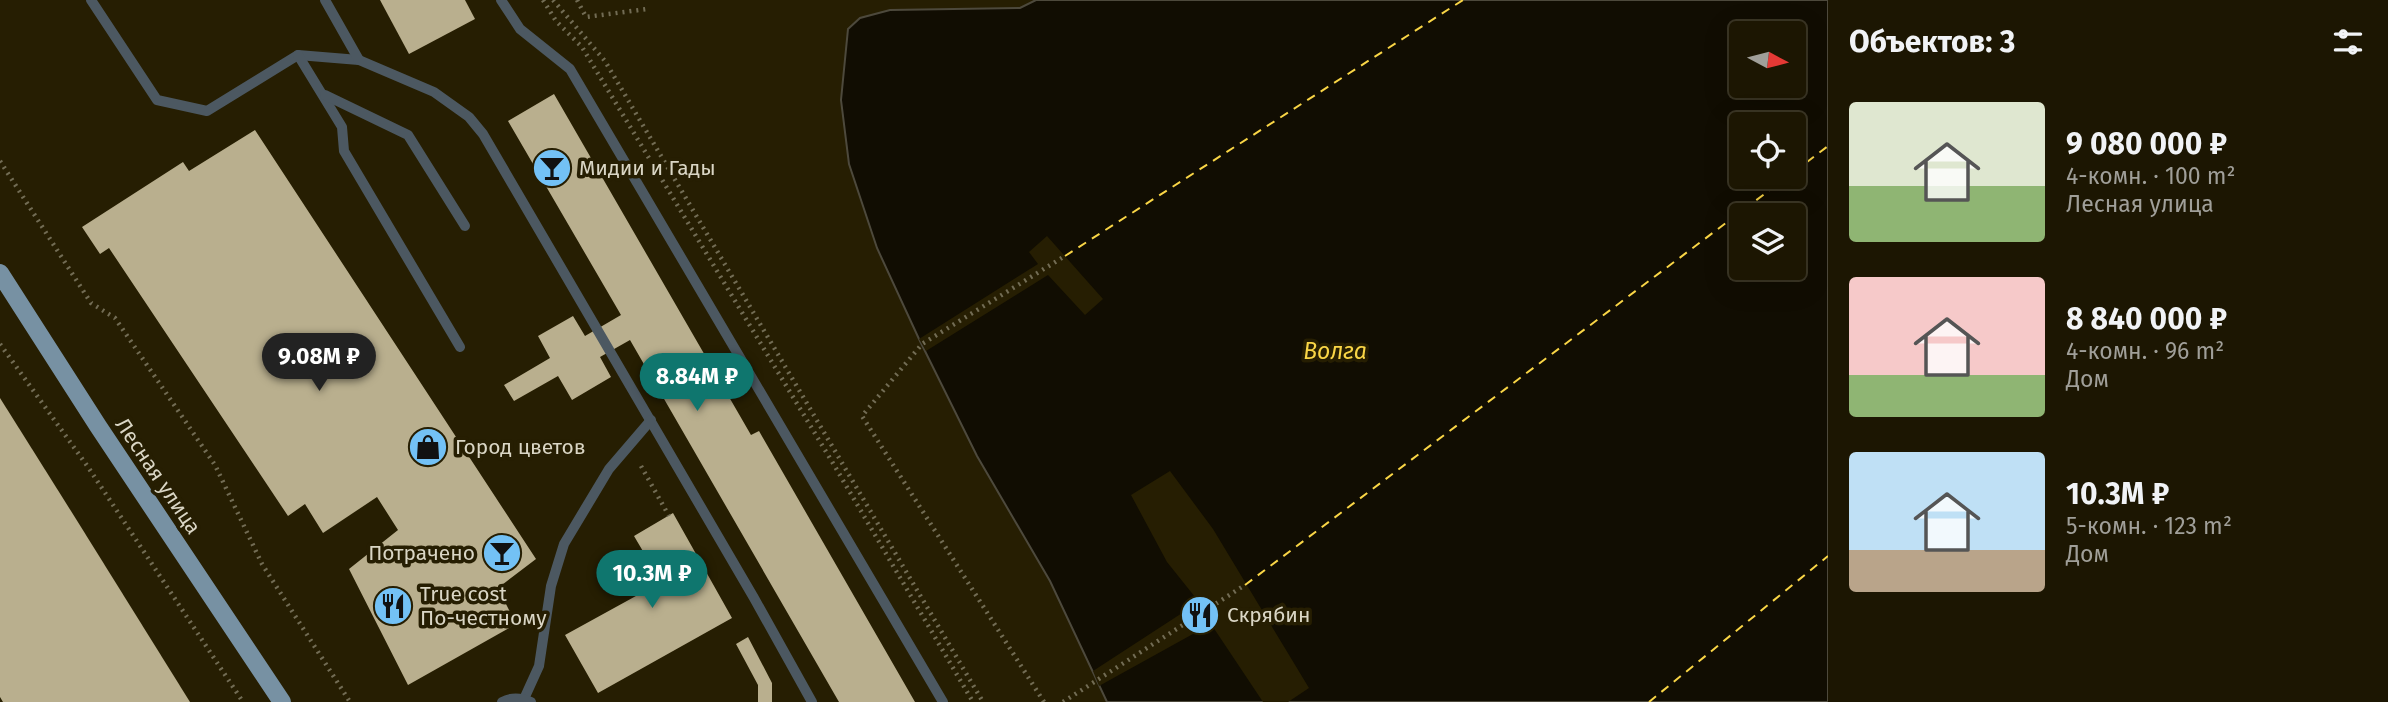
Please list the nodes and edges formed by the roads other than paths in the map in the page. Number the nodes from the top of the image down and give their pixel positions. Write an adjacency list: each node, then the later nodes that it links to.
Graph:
1 (91, 0): 4 (lane)
2 (325, 0): 5 (lane)
3 (501, 0): 15 (lane)
4 (298, 55): 5 (lane); 6 (lane)
5 (359, 60): 10 (lane)
6 (324, 95): 7 (lane); 9 (lane)
7 (466, 226)
8 (0, 273): 12 (main road, Лесная улица)
9 (460, 347)
10 (651, 420): 11 (lane); 14 (lane)
11 (528, 700): 13 (lane)
12 (282, 702)
13 (502, 702)
14 (812, 702)
15 (943, 702)

